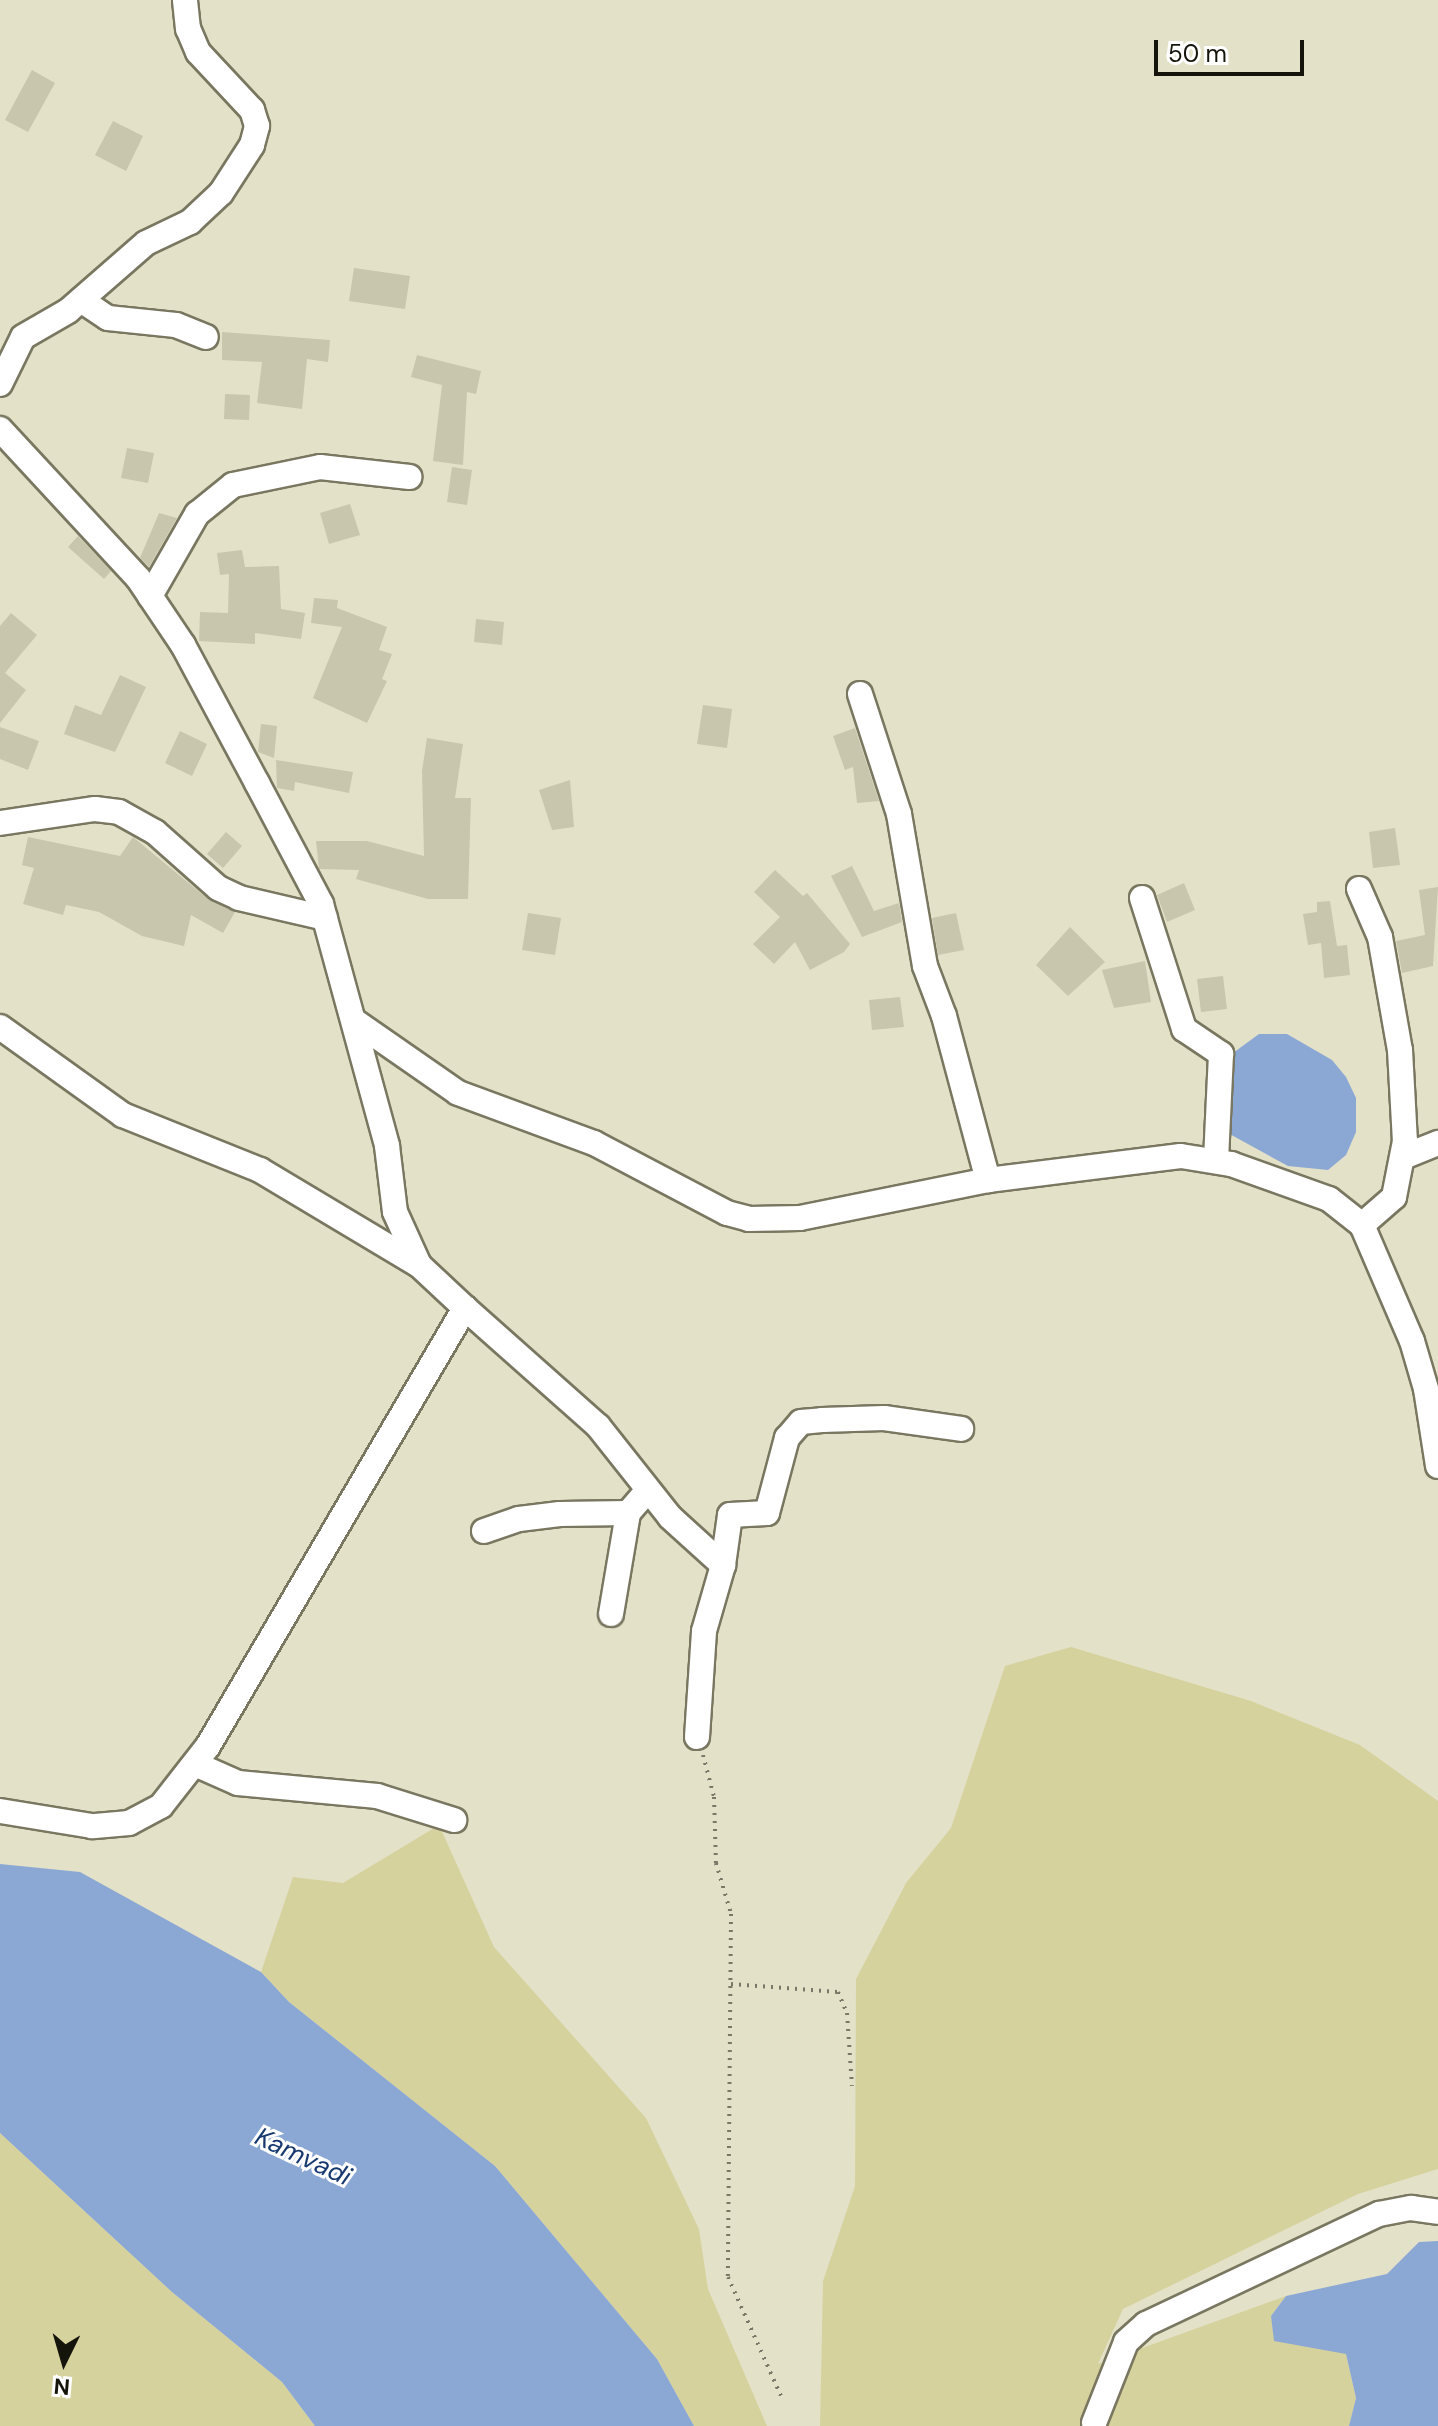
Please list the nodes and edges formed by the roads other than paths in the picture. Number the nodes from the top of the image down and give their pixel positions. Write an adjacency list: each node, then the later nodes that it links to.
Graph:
1 (185, 0): 2 (street)
2 (81, 300): 3 (street); 4 (street)
3 (206, 337)
4 (5, 351): 5 (street)
5 (0, 384)
6 (0, 429): 8 (street)
7 (409, 477): 8 (street)
8 (150, 596): 13 (street)
9 (860, 694): 19 (street)
10 (0, 823): 13 (street)
11 (1359, 889): 17 (street)
12 (1142, 898): 18 (street)
13 (325, 918): 14 (street)
14 (356, 1022): 19 (street); 21 (street)
15 (0, 1027): 21 (street)
16 (1438, 1143): 17 (street)
17 (1403, 1157): 20 (street)
18 (1216, 1160): 19 (street); 20 (street)
19 (988, 1180)
20 (1362, 1225): 24 (street)
21 (419, 1265): 22 (street)
22 (465, 1308): 25 (street); 31 (street)
23 (961, 1429): 28 (street)
24 (1438, 1466)
25 (648, 1490): 26 (street); 28 (street)
26 (628, 1513): 27 (street); 29 (street)
27 (484, 1531)
28 (723, 1565): 30 (street)
29 (611, 1614)
30 (697, 1737)
31 (195, 1764): 32 (street); 33 (street)
32 (0, 1811)
33 (454, 1820)
34 (1438, 2212): 35 (street)
35 (1094, 2423)

